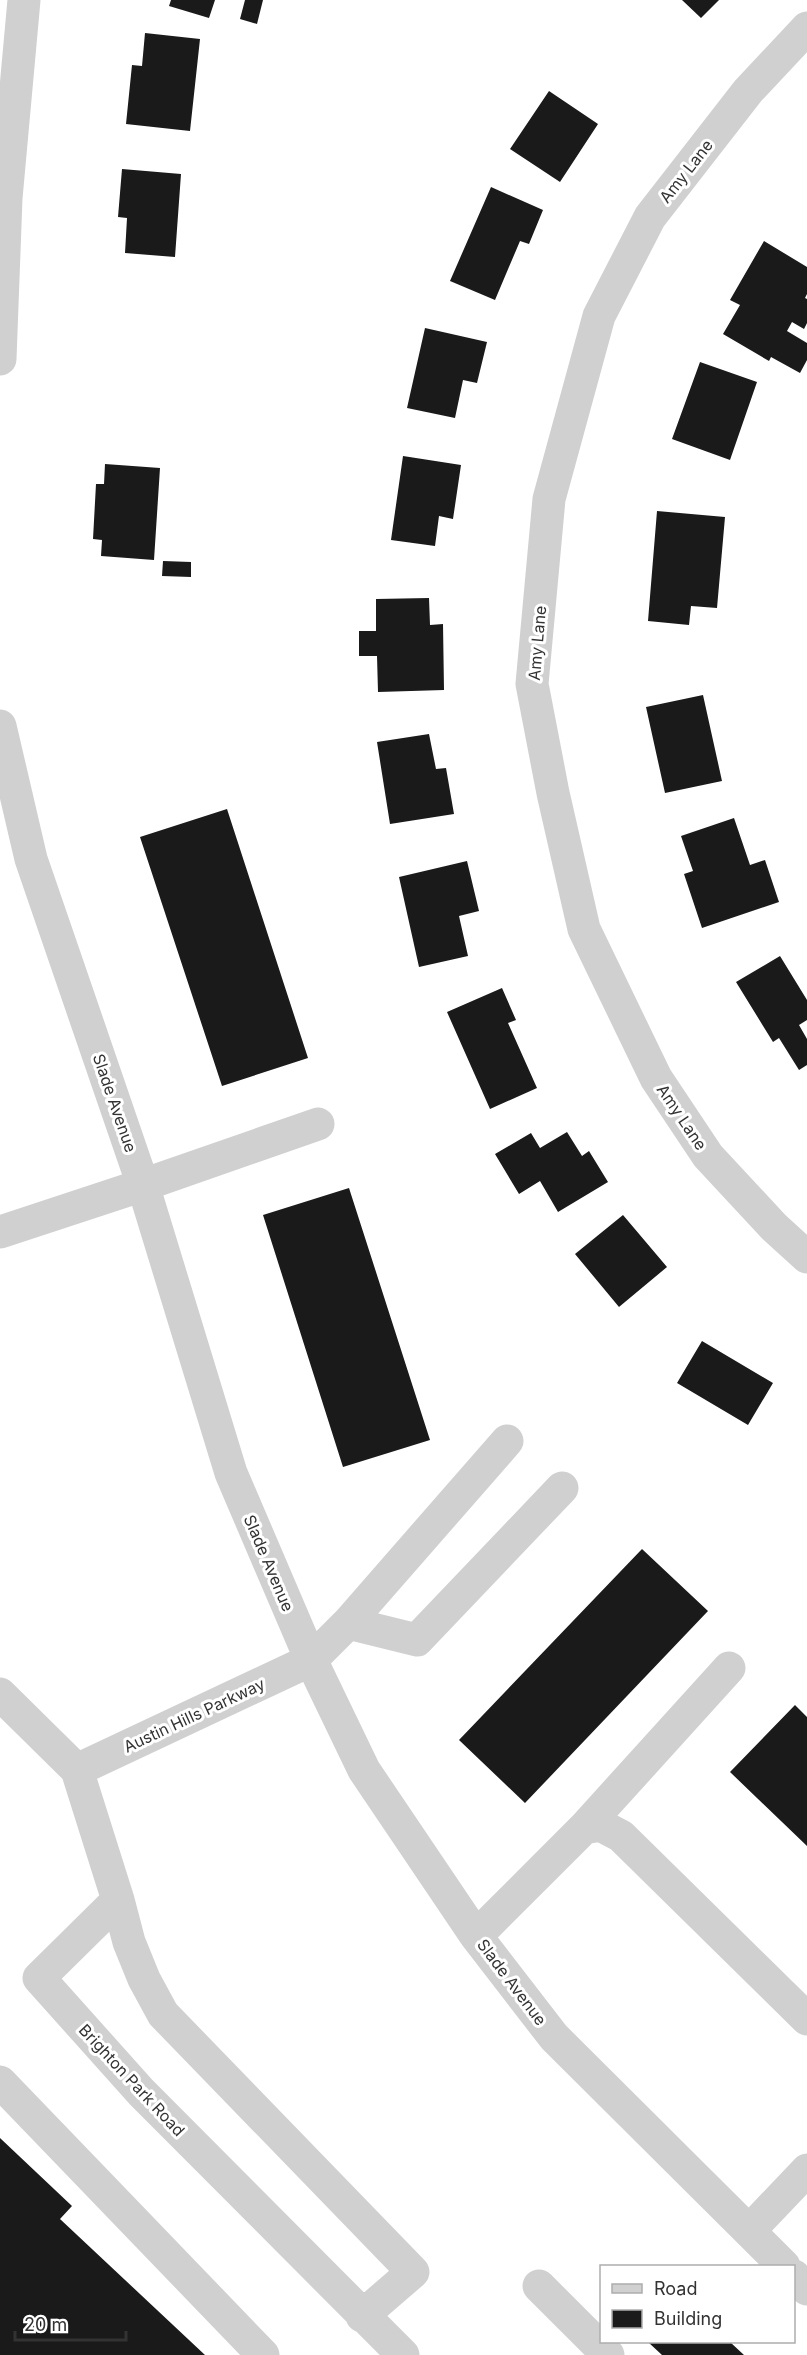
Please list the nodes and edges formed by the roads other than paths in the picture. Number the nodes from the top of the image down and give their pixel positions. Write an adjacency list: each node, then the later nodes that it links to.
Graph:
1 (24, 0): 3 (street)
2 (807, 28): 8 (street, Amy Lane)
3 (0, 359)
4 (0, 726): 6 (street, Slade Avenue)
5 (318, 1124): 6 (street)
6 (143, 1185): 7 (street); 12 (street, Slade Avenue)
7 (0, 1232)
8 (807, 1257)
9 (507, 1441): 11 (street, Austin Hills Parkway)
10 (562, 1488): 11 (street)
11 (348, 1623): 12 (street, Austin Hills Parkway)
12 (311, 1660): 15 (street, Austin Hills Parkway); 18 (street, Slade Avenue)
13 (729, 1668): 16 (street)
14 (0, 1694): 15 (street)
15 (77, 1770): 17 (street)
16 (584, 1828): 18 (street); 19 (street)
17 (118, 1900): 27 (street); 27 (street, Brighton Park Road)
18 (476, 1936): 22 (street, Slade Avenue)
19 (807, 2019)
20 (0, 2082): 28 (street)
21 (807, 2170): 22 (street)
22 (749, 2231): 23 (street, Slade Avenue)
23 (783, 2265)
24 (795, 2277): 26 (street)
25 (539, 2286): 30 (street)
26 (807, 2289)
27 (362, 2316): 29 (street, Brighton Park Road)
28 (264, 2355)
29 (403, 2355)
30 (608, 2355)

